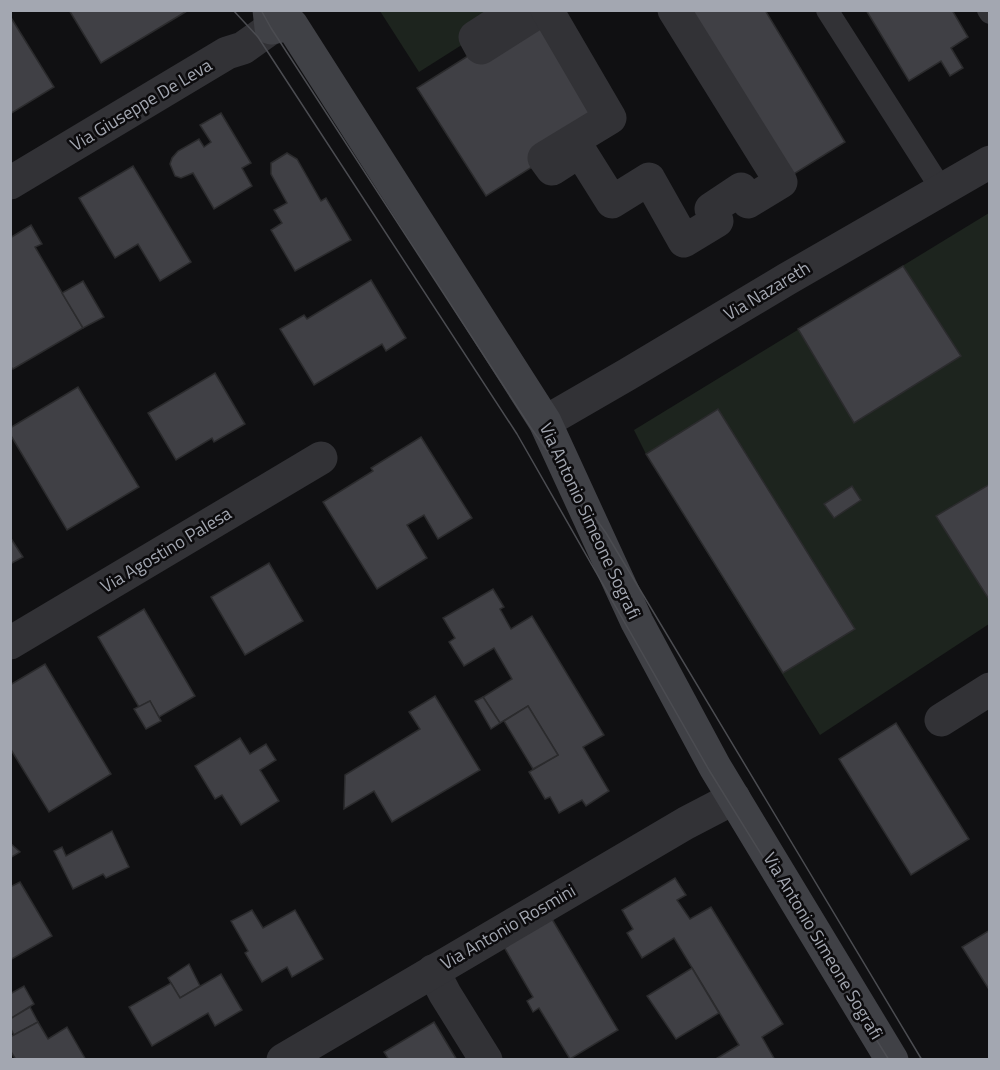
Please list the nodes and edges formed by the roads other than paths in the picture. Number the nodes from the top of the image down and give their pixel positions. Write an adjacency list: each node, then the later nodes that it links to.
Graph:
1 (507, 10): 2 (street)
2 (541, 10)
3 (547, 10): 4 (street)
4 (674, 10)
5 (827, 10): 9 (lane)
6 (270, 19): 8 (street, Via Giuseppe De Leva); 10 (street, Via Antonio Simeone Sografi)
7 (990, 162): 9 (street, Via Nazareth)
8 (10, 183)
9 (942, 190): 10 (street, Via Nazareth)
10 (545, 422): 15 (street, Via Antonio Simeone Sografi)
11 (321, 458): 12 (street, Via Agostino Palesa)
12 (10, 643)
13 (990, 689): 14 (street)
14 (941, 720)
15 (734, 798): 16 (street, Via Antonio Rosmini); 19 (street, Via Antonio Simeone Sografi)
16 (433, 971): 17 (street, Via Antonio Rosmini); 18 (street)
17 (283, 1059)
18 (486, 1059)
19 (892, 1059)

